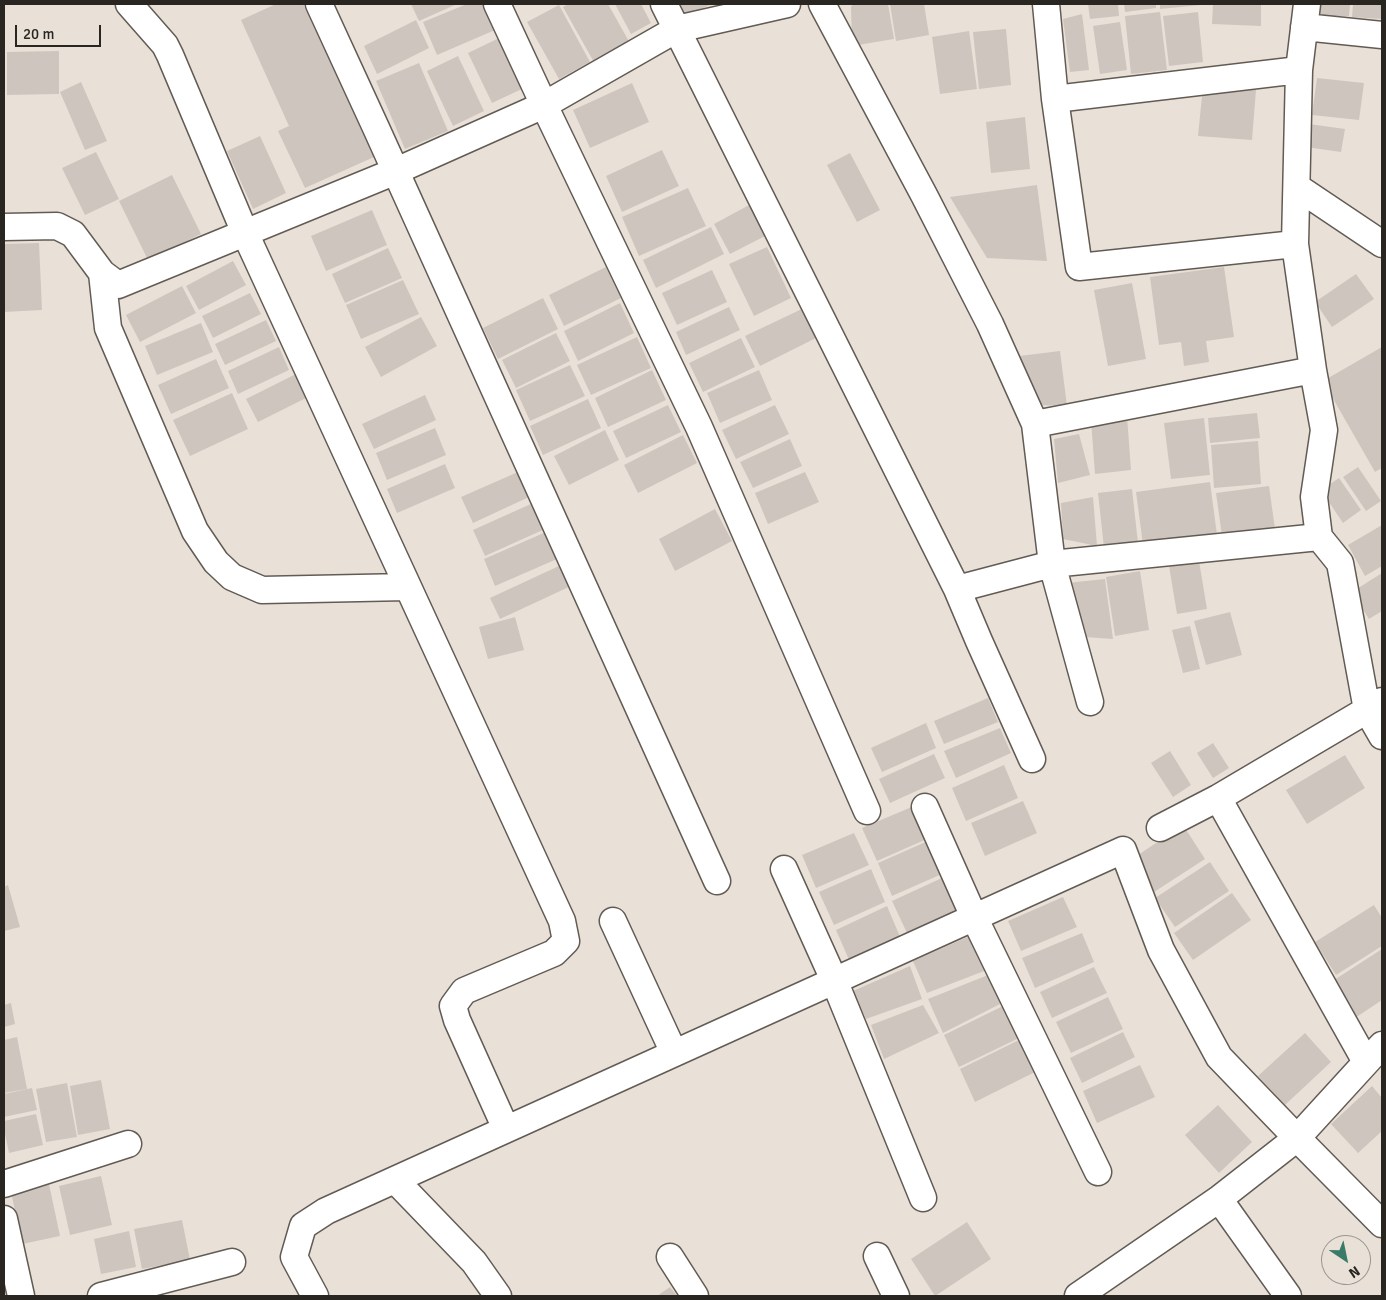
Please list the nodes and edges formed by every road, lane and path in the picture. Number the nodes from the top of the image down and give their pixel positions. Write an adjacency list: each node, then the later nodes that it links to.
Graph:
1 (130, 4): 17 (street)
2 (319, 4): 14 (street)
3 (497, 4): 13 (street)
4 (664, 4): 9 (street)
5 (787, 4): 9 (street)
6 (822, 4): 22 (street)
7 (1046, 4): 12 (street)
8 (1306, 16): 10 (street); 11 (street)
9 (677, 29): 13 (street); 26 (street)
10 (1382, 35)
11 (1299, 70): 12 (street); 15 (street)
12 (1055, 99): 18 (street)
13 (544, 105): 14 (street); 33 (street)
14 (396, 171): 17 (street); 36 (street)
15 (1297, 187): 18 (street); 19 (street)
16 (4, 228): 20 (street)
17 (244, 233): 20 (street); 25 (street)
18 (1295, 244): 21 (street)
19 (1382, 244)
20 (102, 274): 25 (street)
21 (1313, 370): 22 (street); 23 (street)
22 (1035, 424): 24 (street)
23 (1319, 537): 24 (street); 28 (street)
24 (1052, 564): 26 (street); 27 (street)
25 (407, 587): 42 (street)
26 (957, 589): 30 (street)
27 (1090, 702)
28 (1374, 705): 29 (street); 31 (street)
29 (1382, 736)
30 (1032, 759)
31 (1218, 798): 34 (street); 41 (street)
32 (925, 807): 37 (street)
33 (868, 811)
34 (1160, 828)
35 (784, 869): 39 (street)
36 (717, 881)
37 (974, 917): 39 (street); 43 (street); 45 (street)
38 (613, 920): 40 (street)
39 (834, 980): 40 (street); 48 (street)
40 (674, 1053): 42 (street)
41 (1374, 1053): 43 (street)
42 (506, 1129): 46 (street)
43 (1297, 1138): 49 (street); 51 (street)
44 (128, 1144): 47 (street)
45 (1098, 1172)
46 (395, 1180): 58 (street); 59 (street)
47 (4, 1184)
48 (924, 1198)
49 (1218, 1200): 55 (street); 62 (street)
50 (4, 1219): 56 (street)
51 (1382, 1224)
52 (877, 1256): 61 (street)
53 (670, 1257): 60 (street)
54 (232, 1262): 57 (street)
55 (1092, 1292)
56 (21, 1296)
57 (101, 1296)
58 (315, 1296)
59 (498, 1296)
60 (695, 1296)
61 (896, 1296)
62 (1288, 1296)

